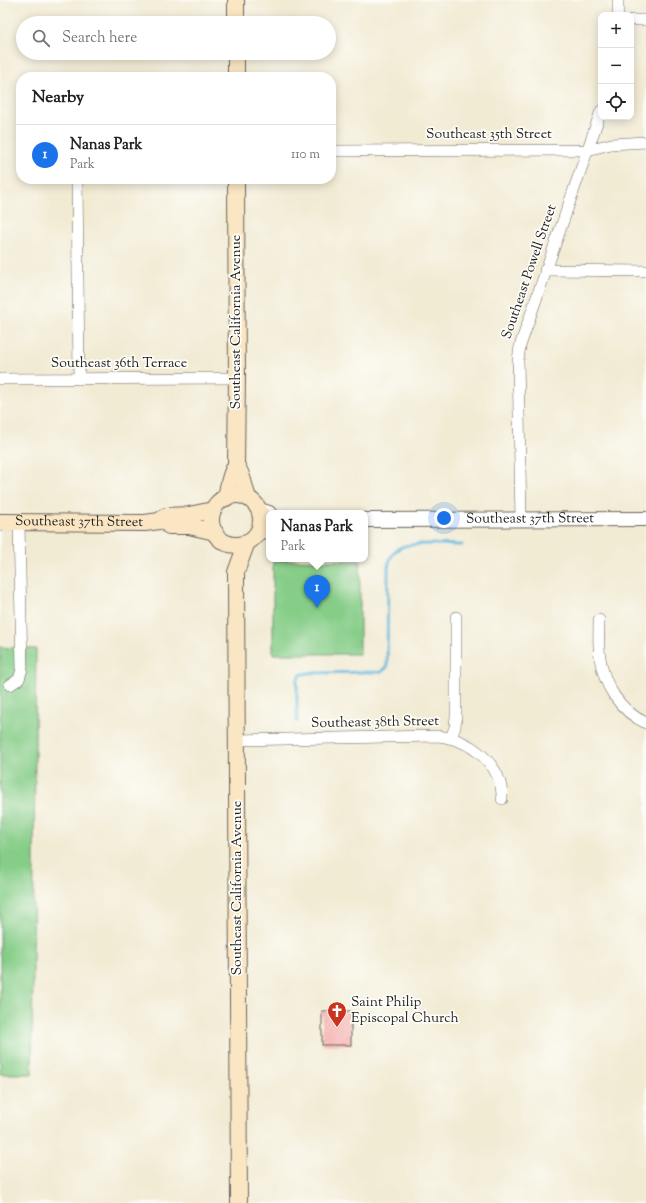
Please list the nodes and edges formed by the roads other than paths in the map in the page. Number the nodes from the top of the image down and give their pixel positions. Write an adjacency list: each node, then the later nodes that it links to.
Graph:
1 (236, 0): 4 (main road)
2 (618, 0): 3 (street)
3 (618, 12)
4 (236, 16)
5 (634, 20): 6 (street)
6 (646, 20)
7 (236, 60): 8 (main road)
8 (236, 72)
9 (598, 119): 11 (street, Southeast Powell Street)
10 (646, 142): 11 (street, Southeast 35th Street)
11 (587, 150): 12 (street, Southeast 35th Street); 15 (street, Southeast Powell Street)
12 (336, 151)
13 (77, 184): 19 (street)
14 (236, 184): 17 (main road, Southeast California Avenue)
15 (545, 270): 16 (street); 27 (street, Southeast Powell Street)
16 (646, 271)
17 (237, 378): 19 (street, Southeast 36th Terrace); 20 (main road, Southeast California Avenue)
18 (0, 379): 19 (street, Southeast 36th Terrace)
19 (79, 379)
20 (236, 465): 21 (main road, Southeast California Avenue); 22 (main road, Southeast California Avenue)
21 (226, 498): 22 (main road); 23 (main road)
22 (248, 498): 24 (main road)
23 (214, 510): 28 (main road, Southeast 37th Street); 32 (main road)
24 (264, 512): 31 (main road)
25 (646, 519): 27 (street, Southeast 37th Street)
26 (368, 520): 27 (street, Southeast 37th Street)
27 (521, 520)
28 (159, 521): 30 (main road, Southeast 37th Street); 32 (main road, Southeast 37th Street)
29 (0, 522): 30 (main road, Southeast 37th Street)
30 (19, 522): 36 (street)
31 (258, 535): 32 (main road); 33 (main road, Southeast California Avenue)
32 (219, 537): 33 (main road, Southeast California Avenue)
33 (236, 572): 39 (main road, Southeast California Avenue)
34 (456, 617): 38 (street)
35 (599, 620): 37 (street)
36 (10, 685)
37 (646, 723)
38 (451, 738): 39 (street, Southeast 38th Street); 40 (street, Southeast 38th Street)
39 (236, 740): 41 (main road, Southeast California Avenue)
40 (502, 800)
41 (239, 1203)

